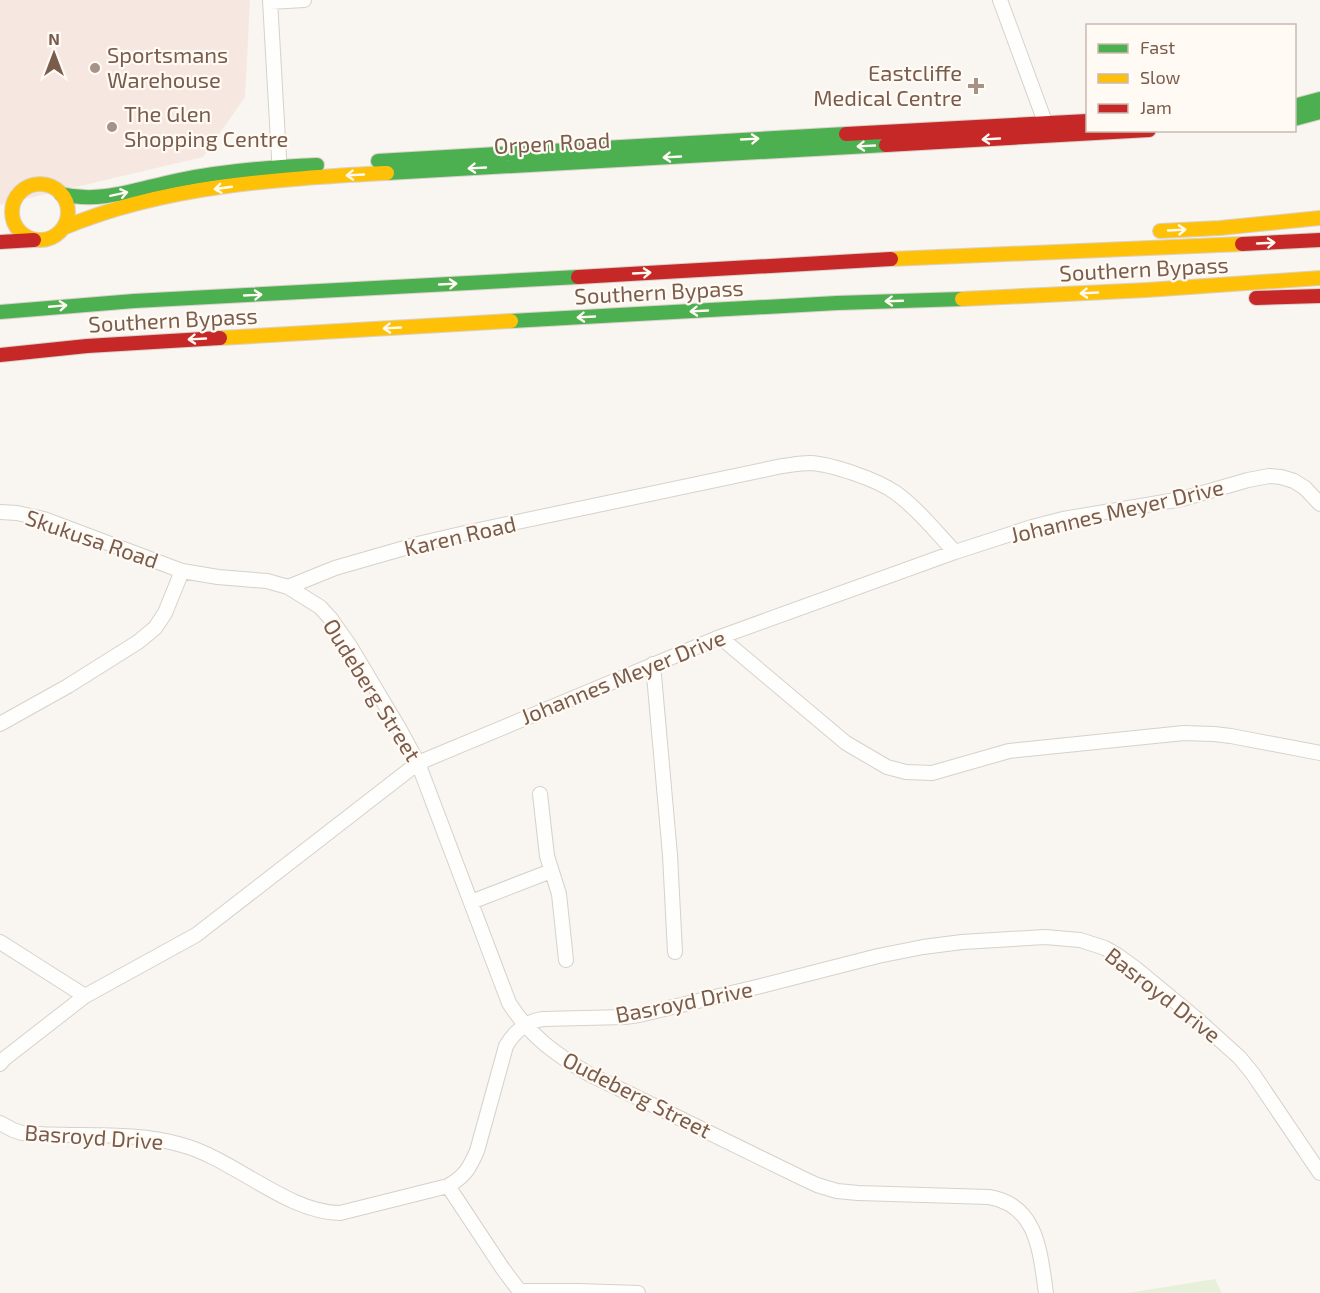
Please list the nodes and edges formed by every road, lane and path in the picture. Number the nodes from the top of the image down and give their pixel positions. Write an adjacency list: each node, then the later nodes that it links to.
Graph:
1 (304, 0): 3 (street)
2 (1000, 0): 9 (street)
3 (270, 1): 11 (street)
4 (1320, 99): 5 (main road)
5 (1296, 105)
6 (1320, 112): 7 (main road)
7 (1296, 118)
8 (1086, 121): 9 (main road)
9 (1047, 130): 10 (main road); 11 (main road, Orpen Road)
10 (1086, 130)
11 (280, 173): 12 (main road, Orpen Road, one-way to 11); 16 (main road, Orpen Road, one-way to 16)
12 (61, 194): 13 (main road); 16 (main road)
13 (13, 204): 14 (main road); 19 (main road)
14 (0, 215)
15 (1320, 218): 17 (main road, one-way to 15)
16 (63, 228): 19 (main road)
17 (1149, 232)
18 (1103, 237): 22 (main road)
19 (34, 240): 21 (main road)
20 (1320, 240): 22 (main road, Southern Bypass, one-way to 20)
21 (0, 242)
22 (1081, 252): 28 (main road, Southern Bypass, one-way to 22)
23 (1320, 278): 24 (main road, Southern Bypass)
24 (1148, 290): 26 (main road); 29 (main road, Southern Bypass, one-way to 29)
25 (1320, 296): 27 (main road)
26 (1224, 298)
27 (1244, 298)
28 (0, 312)
29 (0, 355)
30 (1320, 504): 32 (street, Johannes Meyer Drive)
31 (0, 512): 33 (street, Skukusa Road)
32 (955, 552): 34 (street, Karen Road); 35 (street, Johannes Meyer Drive)
33 (182, 571): 34 (street); 37 (street)
34 (288, 586): 39 (street, Oudeberg Street)
35 (720, 637): 36 (street, Johannes Meyer Drive); 38 (street)
36 (653, 664): 39 (street, Johannes Meyer Drive); 44 (street)
37 (0, 724)
38 (1320, 753)
39 (418, 763): 42 (street, Oudeberg Street); 46 (street, Johannes Meyer Drive)
40 (540, 794): 41 (street)
41 (551, 871): 42 (street); 45 (street)
42 (471, 902): 47 (street, Oudeberg Street)
43 (0, 942): 46 (street)
44 (675, 952)
45 (566, 960)
46 (85, 996): 48 (street, Johannes Meyer Drive)
47 (524, 1025): 50 (street, Basroyd Drive); 51 (street, Basroyd Drive); 54 (street, Oudeberg Street)
48 (0, 1064)
49 (0, 1123): 51 (street, Basroyd Drive)
50 (1320, 1173)
51 (448, 1186): 52 (street)
52 (520, 1292): 53 (street)
53 (638, 1293)
54 (1046, 1293)

